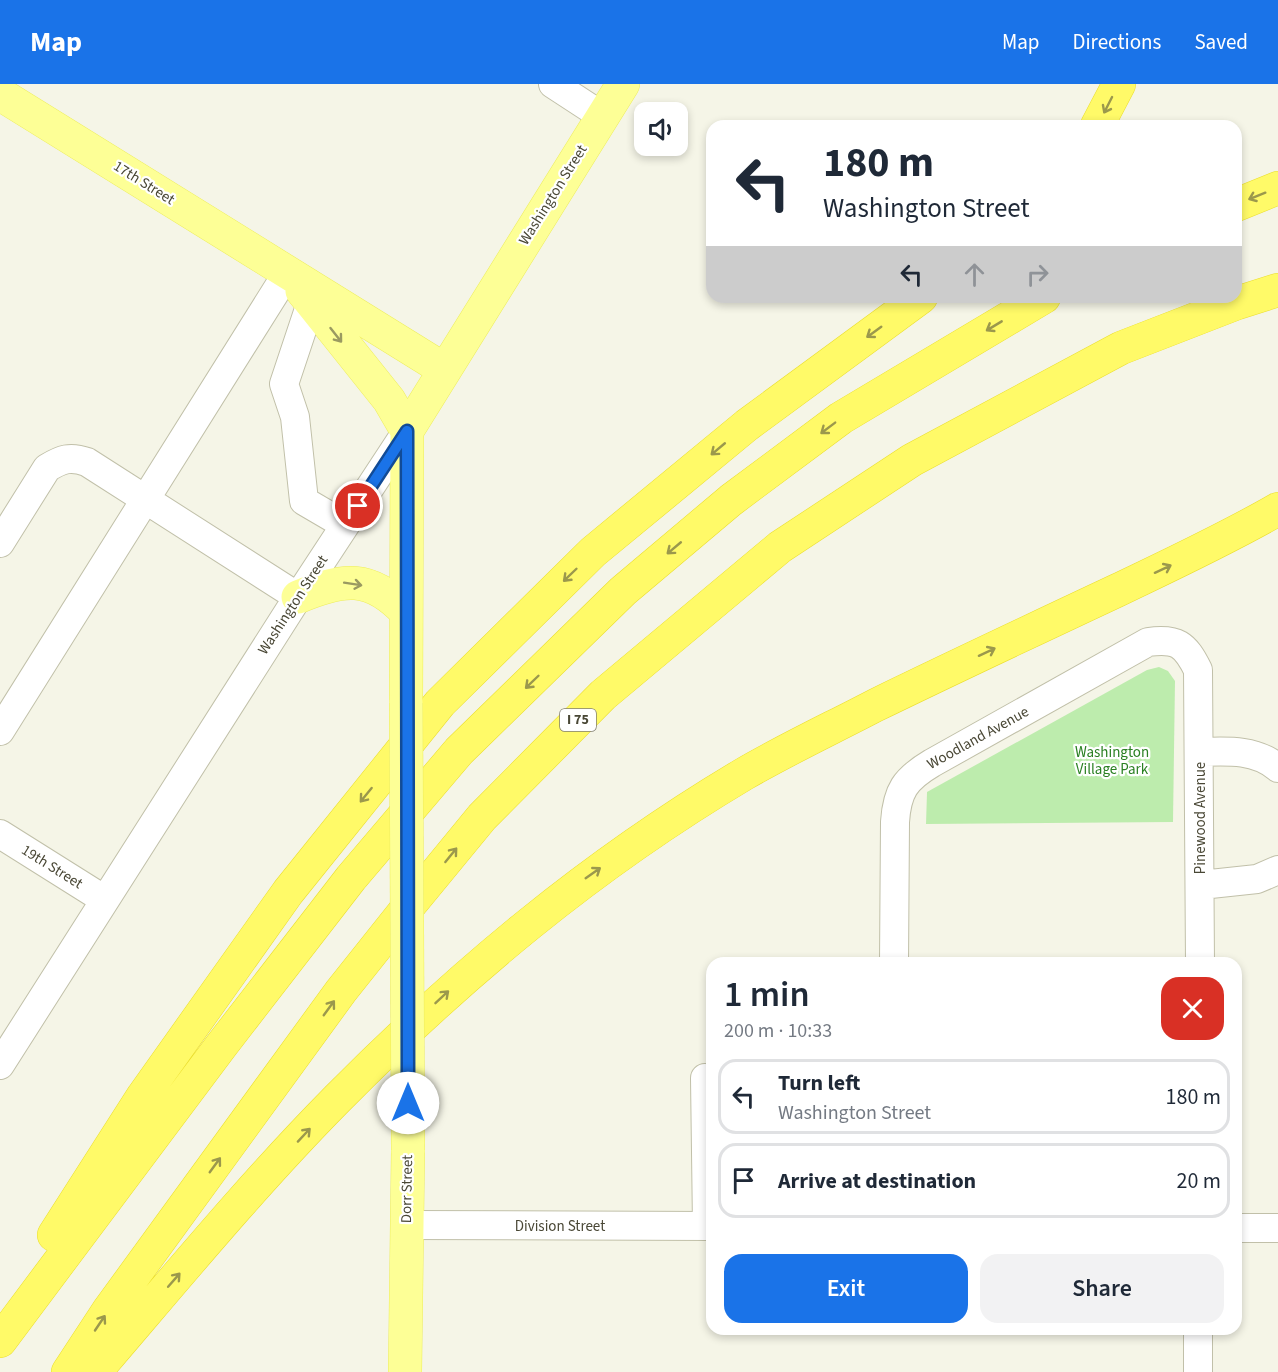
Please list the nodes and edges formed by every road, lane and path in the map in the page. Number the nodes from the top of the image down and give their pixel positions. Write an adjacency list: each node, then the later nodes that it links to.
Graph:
1 (553, 84): 5 (street)
2 (623, 84): 5 (main road, Washington Street)
3 (1119, 84): 6 (highway, one-way to 6)
4 (0, 94): 9 (main road, 17th Street)
5 (602, 116): 15 (main road, Washington Street)
6 (1100, 120)
7 (1278, 188): 8 (highway, one-way to 8)
8 (1242, 203)
9 (304, 288): 15 (main road, 17th Street); 16 (main road, 17th Street, one-way to 16); 17 (street); 19 (street)
10 (1278, 290): 11 (highway, I 75, one-way to 10)
11 (1242, 301)
12 (913, 303): 40 (highway, one-way to 40)
13 (1034, 303): 42 (highway, one-way to 42)
14 (1237, 303): 43 (highway, I 75, one-way to 14)
15 (445, 370): 16 (main road, Washington Street)
16 (407, 431): 19 (street, Washington Street); 22 (main road, Dorr Street)
17 (146, 500): 20 (street); 21 (street); 24 (street)
18 (1278, 509): 44 (highway, one-way to 18)
19 (345, 525): 21 (street, Washington Street)
20 (0, 543)
21 (298, 597): 22 (main road, one-way to 22); 30 (street, Washington Street)
22 (406, 612): 36 (main road, Dorr Street, bridge)
23 (1148, 642): 25 (street, Pinewood Avenue); 31 (street, Woodland Avenue)
24 (0, 731)
25 (1200, 752): 26 (street, Pinewood Avenue); 29 (street, Pinewood Avenue)
26 (1278, 768)
27 (0, 834): 30 (street, 19th Street)
28 (1278, 870): 29 (street, Pinewood Avenue)
29 (1201, 885): 32 (street, Pinewood Avenue)
30 (105, 900): 33 (street, Washington Street)
31 (894, 957)
32 (1200, 957)
33 (0, 1065)
34 (705, 1078): 35 (street)
35 (706, 1108)
36 (407, 1225): 37 (street, Division Street); 45 (main road, Dorr Street)
37 (706, 1226)
38 (1242, 1228): 39 (street)
39 (1278, 1228)
40 (0, 1320)
41 (1198, 1335): 46 (street)
42 (0, 1341)
43 (68, 1372)
44 (94, 1372)
45 (405, 1372)
46 (1198, 1372)

